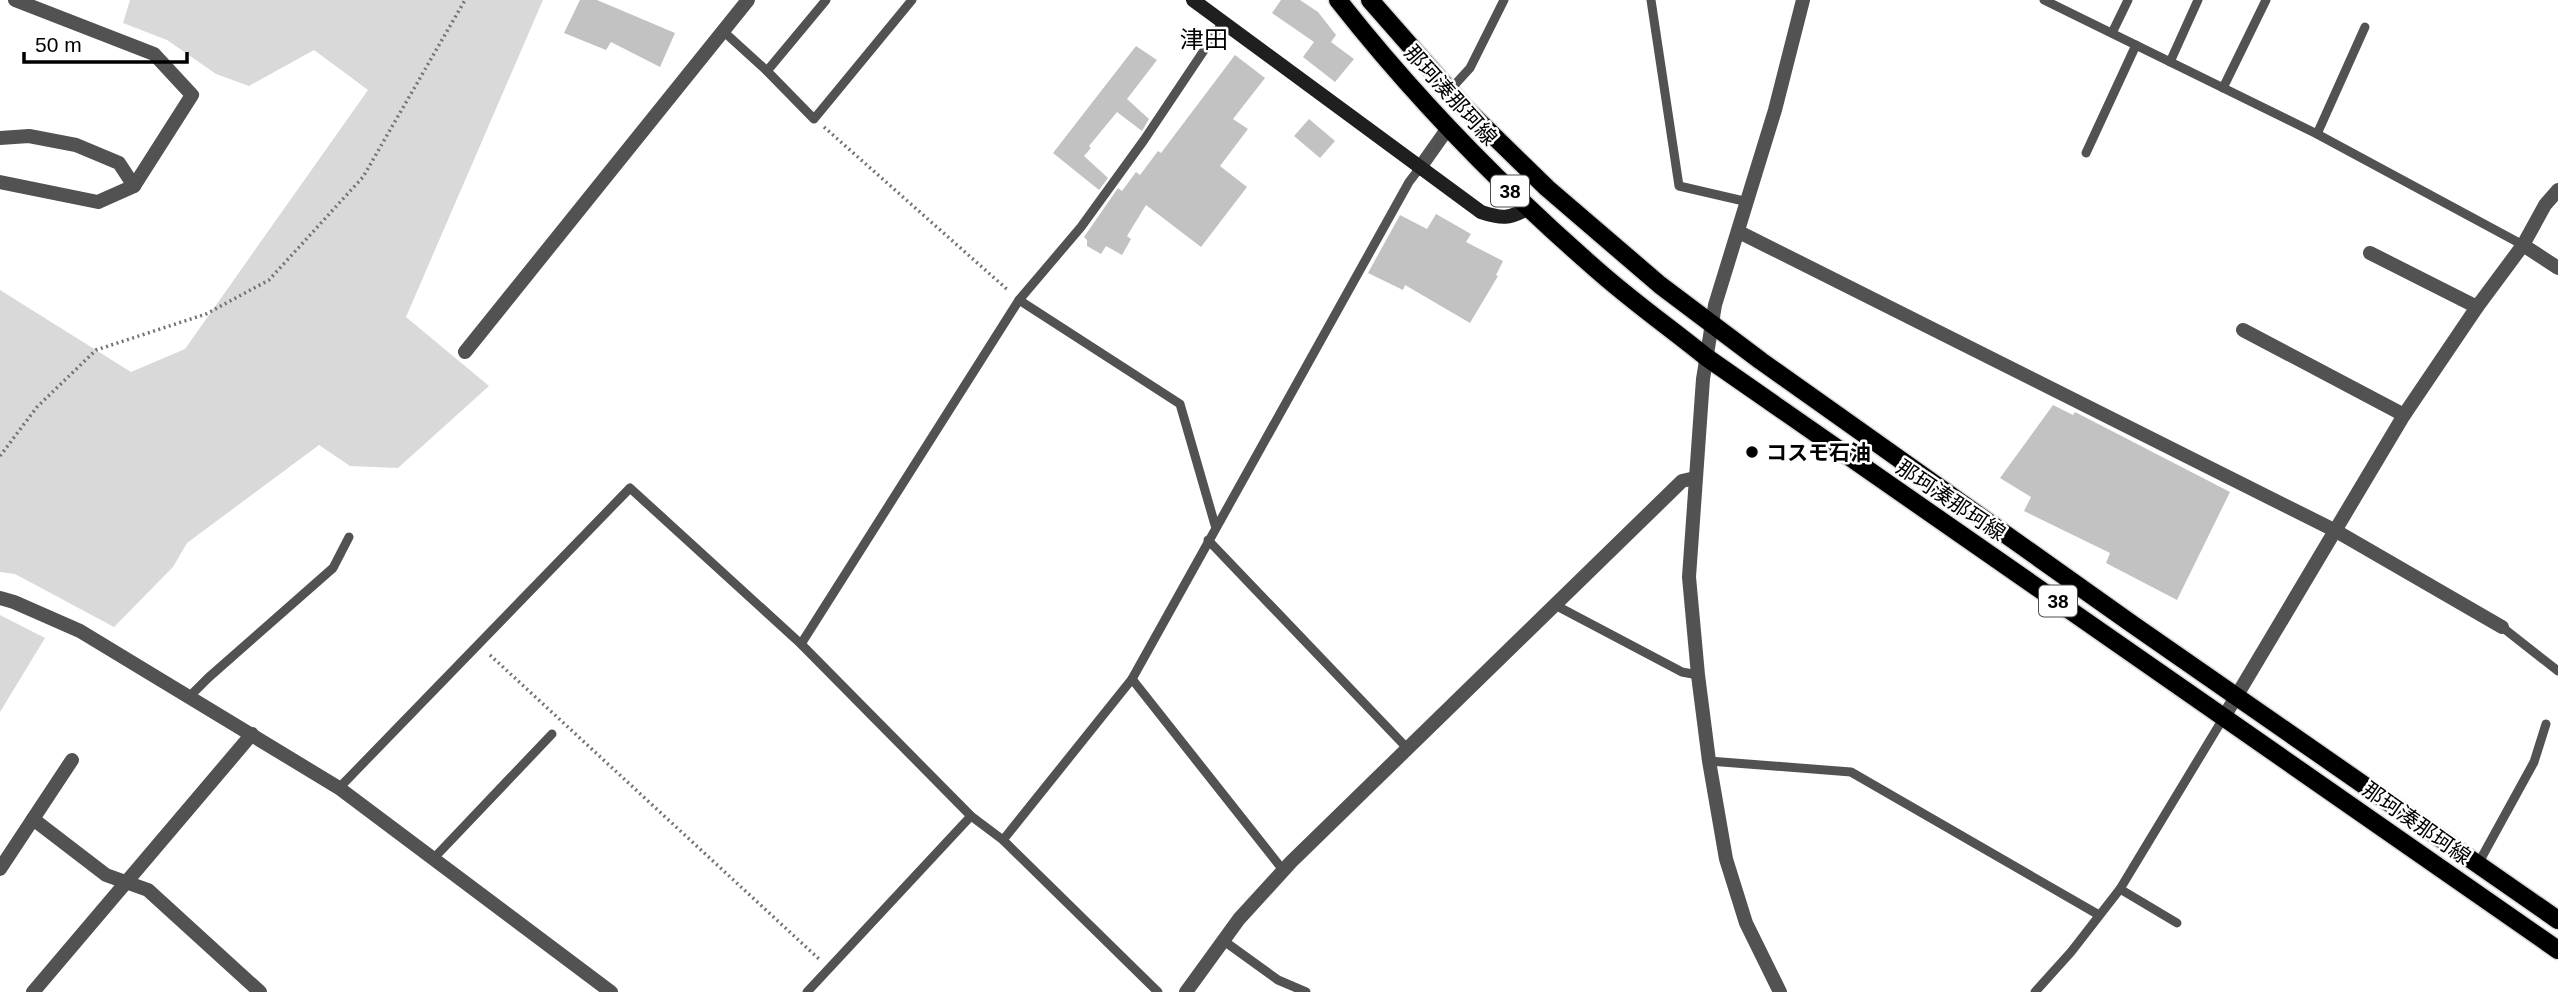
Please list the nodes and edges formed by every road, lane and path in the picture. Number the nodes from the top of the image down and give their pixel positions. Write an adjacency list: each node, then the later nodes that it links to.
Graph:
1 (15, 0): 32 (street)
2 (465, 0): 47 (path)
3 (748, 0): 18 (street)
4 (826, 0): 22 (lane)
5 (912, 0): 25 (lane)
6 (1193, 0): 16 (street)
7 (1338, 0): 26 (main road, 那珂湊那珂線 / 38)
8 (1370, 0): 24 (main road, 那珂湊那珂線 / 38)
9 (1504, 0): 24 (lane)
10 (1651, 0): 34 (lane)
11 (1803, 0): 34 (street)
12 (2044, 0): 19 (lane)
13 (2128, 0): 19 (lane)
14 (2198, 0): 21 (lane)
15 (2266, 0): 23 (lane)
16 (1223, 22): 30 (street); 40 (lane)
17 (2365, 27): 27 (lane)
18 (723, 31): 22 (lane); 44 (street)
19 (2112, 33): 20 (lane)
20 (2136, 45): 21 (lane); 29 (lane)
21 (2170, 62): 23 (lane)
22 (767, 71): 25 (lane)
23 (2223, 88): 27 (lane)
24 (1450, 91): 42 (main road, 那珂湊那珂線 / 38)
25 (814, 118): 40 (path)
26 (1448, 128): 30 (street); 35 (main road, 那珂湊那珂線 / 38)
27 (2317, 134): 37 (lane)
28 (0, 138): 32 (street)
29 (2086, 153)
30 (1419, 169): 35 (street); 49 (lane)
31 (0, 182): 32 (street)
32 (134, 186)
33 (2558, 190): 37 (street)
34 (1748, 202): 36 (street)
35 (1529, 208): 45 (main road, 那珂湊那珂線 / 38)
36 (1739, 232): 42 (street); 50 (street)
37 (2523, 245): 39 (street); 41 (street)
38 (2370, 253): 41 (street)
39 (2558, 268)
40 (1019, 300): 49 (lane); 57 (lane)
41 (2477, 307): 46 (street)
42 (1711, 324): 45 (street); 62 (main road, 那珂湊那珂線 / 38)
43 (2243, 330): 46 (street)
44 (465, 352)
45 (1706, 357): 48 (street); 63 (main road, 那珂湊那珂線 / 38)
46 (2404, 415): 50 (street)
47 (0, 456)
48 (1695, 478): 54 (street); 59 (street)
49 (1216, 525): 52 (lane)
50 (2336, 531): 55 (street); 62 (street)
51 (349, 537): 61 (lane)
52 (1208, 540): 60 (lane); 67 (lane)
53 (0, 598): 61 (street)
54 (1555, 605): 59 (lane); 67 (street)
55 (2502, 627): 58 (lane)
56 (478, 644): 57 (lane); 70 (lane); 85 (path)
57 (802, 644): 71 (lane)
58 (2558, 671)
59 (1698, 675): 69 (street)
60 (1132, 679): 73 (lane); 77 (lane)
61 (190, 696): 65 (street)
62 (2237, 697): 63 (street); 75 (main road, 那珂湊那珂線 / 38)
63 (2224, 717): 79 (lane); 84 (main road, 那珂湊那珂線 / 38)
64 (2546, 724): 75 (lane)
65 (252, 734): 70 (street); 78 (street)
66 (552, 734): 74 (lane)
67 (1407, 748): 77 (street)
68 (72, 760): 72 (street)
69 (1709, 761): 80 (lane); 93 (street)
70 (339, 788): 74 (street)
71 (971, 816): 73 (lane); 85 (lane)
72 (33, 819): 76 (street); 78 (street)
73 (1003, 840): 90 (lane)
74 (434, 858): 88 (street)
75 (2478, 864): 81 (main road, 那珂湊那珂線 / 38)
76 (0, 869)
77 (1283, 870): 83 (street)
78 (126, 882): 86 (street); 87 (street)
79 (2120, 889): 80 (lane); 82 (lane)
80 (2099, 915): 94 (lane)
81 (2558, 920)
82 (2177, 923)
83 (1224, 941): 91 (street); 92 (lane)
84 (2558, 950)
85 (829, 968): 89 (lane)
86 (33, 992)
87 (260, 992)
88 (611, 992)
89 (807, 992)
90 (1158, 992)
91 (1186, 992)
92 (1306, 992)
93 (1780, 992)
94 (2035, 992)

